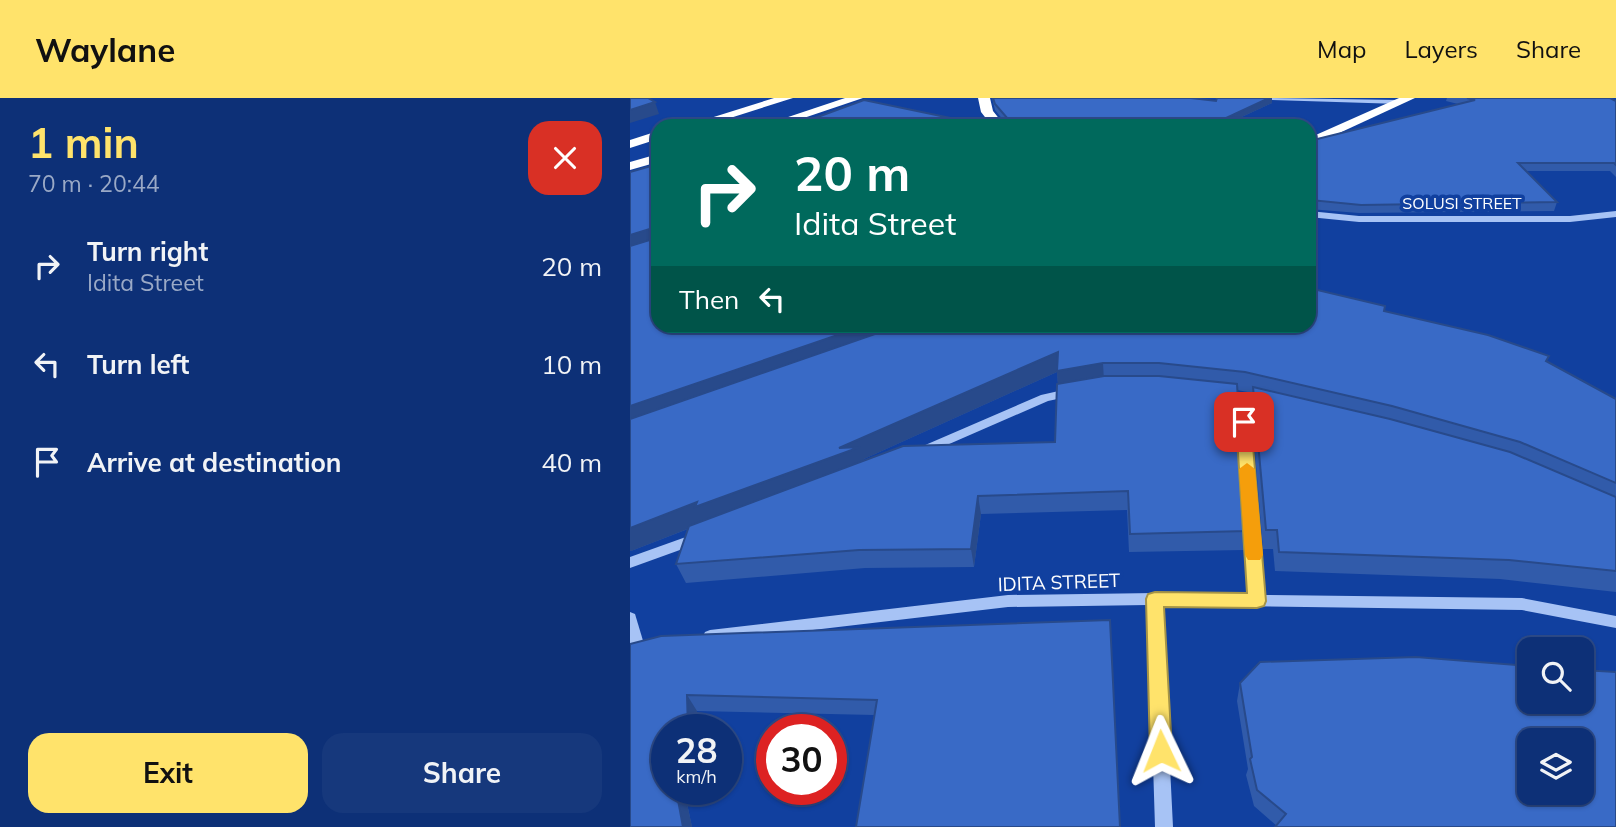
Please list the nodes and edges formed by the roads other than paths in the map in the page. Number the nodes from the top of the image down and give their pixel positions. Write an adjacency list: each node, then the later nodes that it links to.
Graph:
1 (737, 98): 7 (highway)
2 (787, 98): 8 (highway)
3 (857, 98): 9 (highway)
4 (984, 98): 10 (highway)
5 (1272, 98): 6 (street)
6 (1405, 100): 12 (highway)
7 (691, 119)
8 (715, 119)
9 (790, 119)
10 (993, 119)
11 (651, 137): 13 (highway)
12 (1316, 140)
13 (630, 144)
14 (651, 160): 15 (highway)
15 (630, 166)
16 (1616, 214): 17 (street, SOLUSI STREET)
17 (1316, 215)
18 (1084, 390): 22 (street)
19 (1206, 393): 20 (street)
20 (1242, 397): 21 (street); 26 (street)
21 (1281, 406)
22 (906, 458)
23 (706, 534): 24 (street)
24 (630, 563)
25 (1155, 599): 26 (street, IDITA STREET); 29 (street, IDITA STREET); 31 (street)
26 (1257, 601): 28 (street, IDITA STREET)
27 (630, 618): 30 (street)
28 (1616, 622)
29 (692, 638)
30 (639, 644)
31 (1164, 827)

